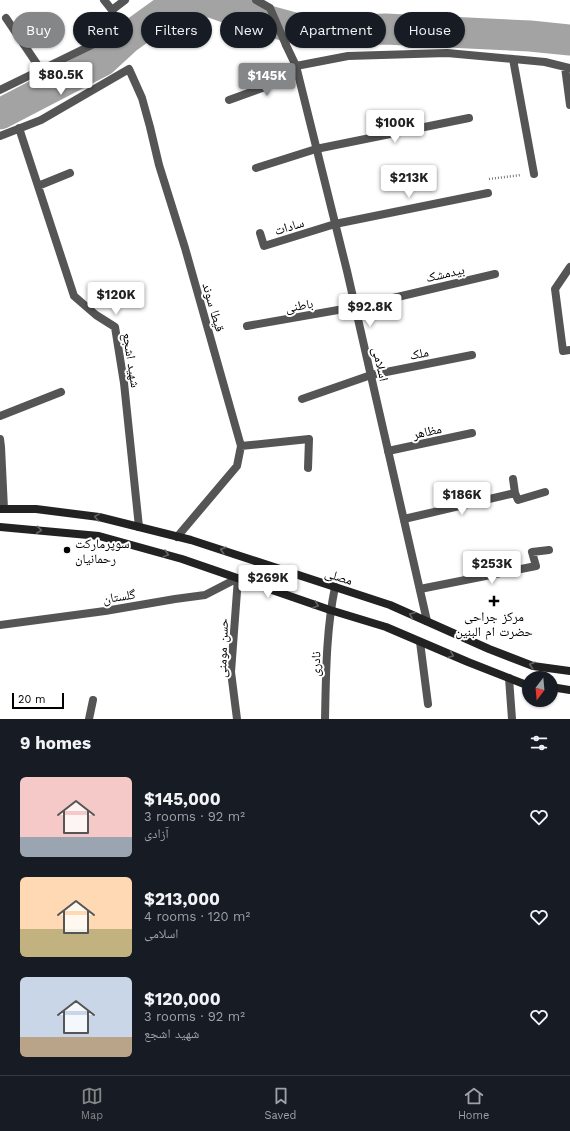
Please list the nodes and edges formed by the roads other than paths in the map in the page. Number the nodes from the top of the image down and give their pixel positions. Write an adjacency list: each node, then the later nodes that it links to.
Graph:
1 (104, 0): 4 (street)
2 (125, 0): 4 (street)
3 (256, 0): 7 (street, اسلامی)
4 (112, 10): 9 (street)
5 (6, 18): 9 (street)
6 (513, 59): 7 (street); 8 (street); 20 (street)
7 (296, 66): 10 (street, اسلامی)
8 (568, 68): 13 (street)
9 (41, 70): 11 (street)
10 (298, 75): 12 (street); 17 (street, اسلامی)
11 (0, 90)
12 (229, 100)
13 (570, 105)
14 (469, 118): 17 (street)
15 (19, 128): 16 (street); 21 (street, شهید اشجع); 37 (street, قیطا سوند)
16 (0, 136)
17 (316, 149): 18 (street); 23 (street, اسلامی)
18 (256, 168)
19 (70, 173): 21 (street)
20 (534, 174)
21 (38, 186): 46 (street, شهید اشجع)
22 (488, 193): 23 (street)
23 (335, 224): 24 (street, سادات); 27 (street, اسلامی)
24 (260, 233)
25 (570, 267): 29 (street)
26 (495, 274): 27 (street, بیدمشک)
27 (355, 307): 28 (street, باطنی); 31 (street, اسلامی)
28 (247, 326)
29 (570, 350)
30 (472, 355): 31 (street, ملک)
31 (371, 375): 33 (street, ملک); 38 (street, اسلامی)
32 (61, 392): 34 (street)
33 (302, 399)
34 (0, 416)
35 (472, 433): 38 (street, مظاهر)
36 (0, 444): 43 (street)
37 (240, 446): 39 (street); 47 (street, قیطا سوند)
38 (388, 451): 44 (street, اسلامی)
39 (308, 468)
40 (513, 479): 42 (street)
41 (545, 492): 42 (street)
42 (515, 493): 44 (street)
43 (2, 509): 46 (main road, مصلی, one-way to 43)
44 (404, 519): 51 (street, اسلامی)
45 (0, 527): 49 (main road, one-way to 49)
46 (139, 527): 47 (main road, مصلی)
47 (177, 536): 50 (main road, مصلی, one-way to 47)
48 (549, 550): 51 (street)
49 (238, 578): 52 (main road, one-way to 52); 54 (street, گلستان); 64 (street, حسن مومنی)
50 (335, 588): 52 (street, نادری); 53 (main road, مصلی, one-way to 50)
51 (420, 589): 53 (street, اسلامی)
52 (330, 610): 55 (main road); 65 (street, نادری)
53 (427, 622): 56 (main road, مصلی, one-way to 53)
54 (0, 625)
55 (420, 642): 57 (main road, one-way to 57); 62 (street)
56 (570, 671)
57 (509, 678): 58 (main road); 66 (street)
58 (522, 683)
59 (558, 688): 60 (main road)
60 (570, 690)
61 (93, 700): 63 (street)
62 (428, 704)
63 (89, 719)
64 (238, 719)
65 (325, 719)
66 (512, 719)

